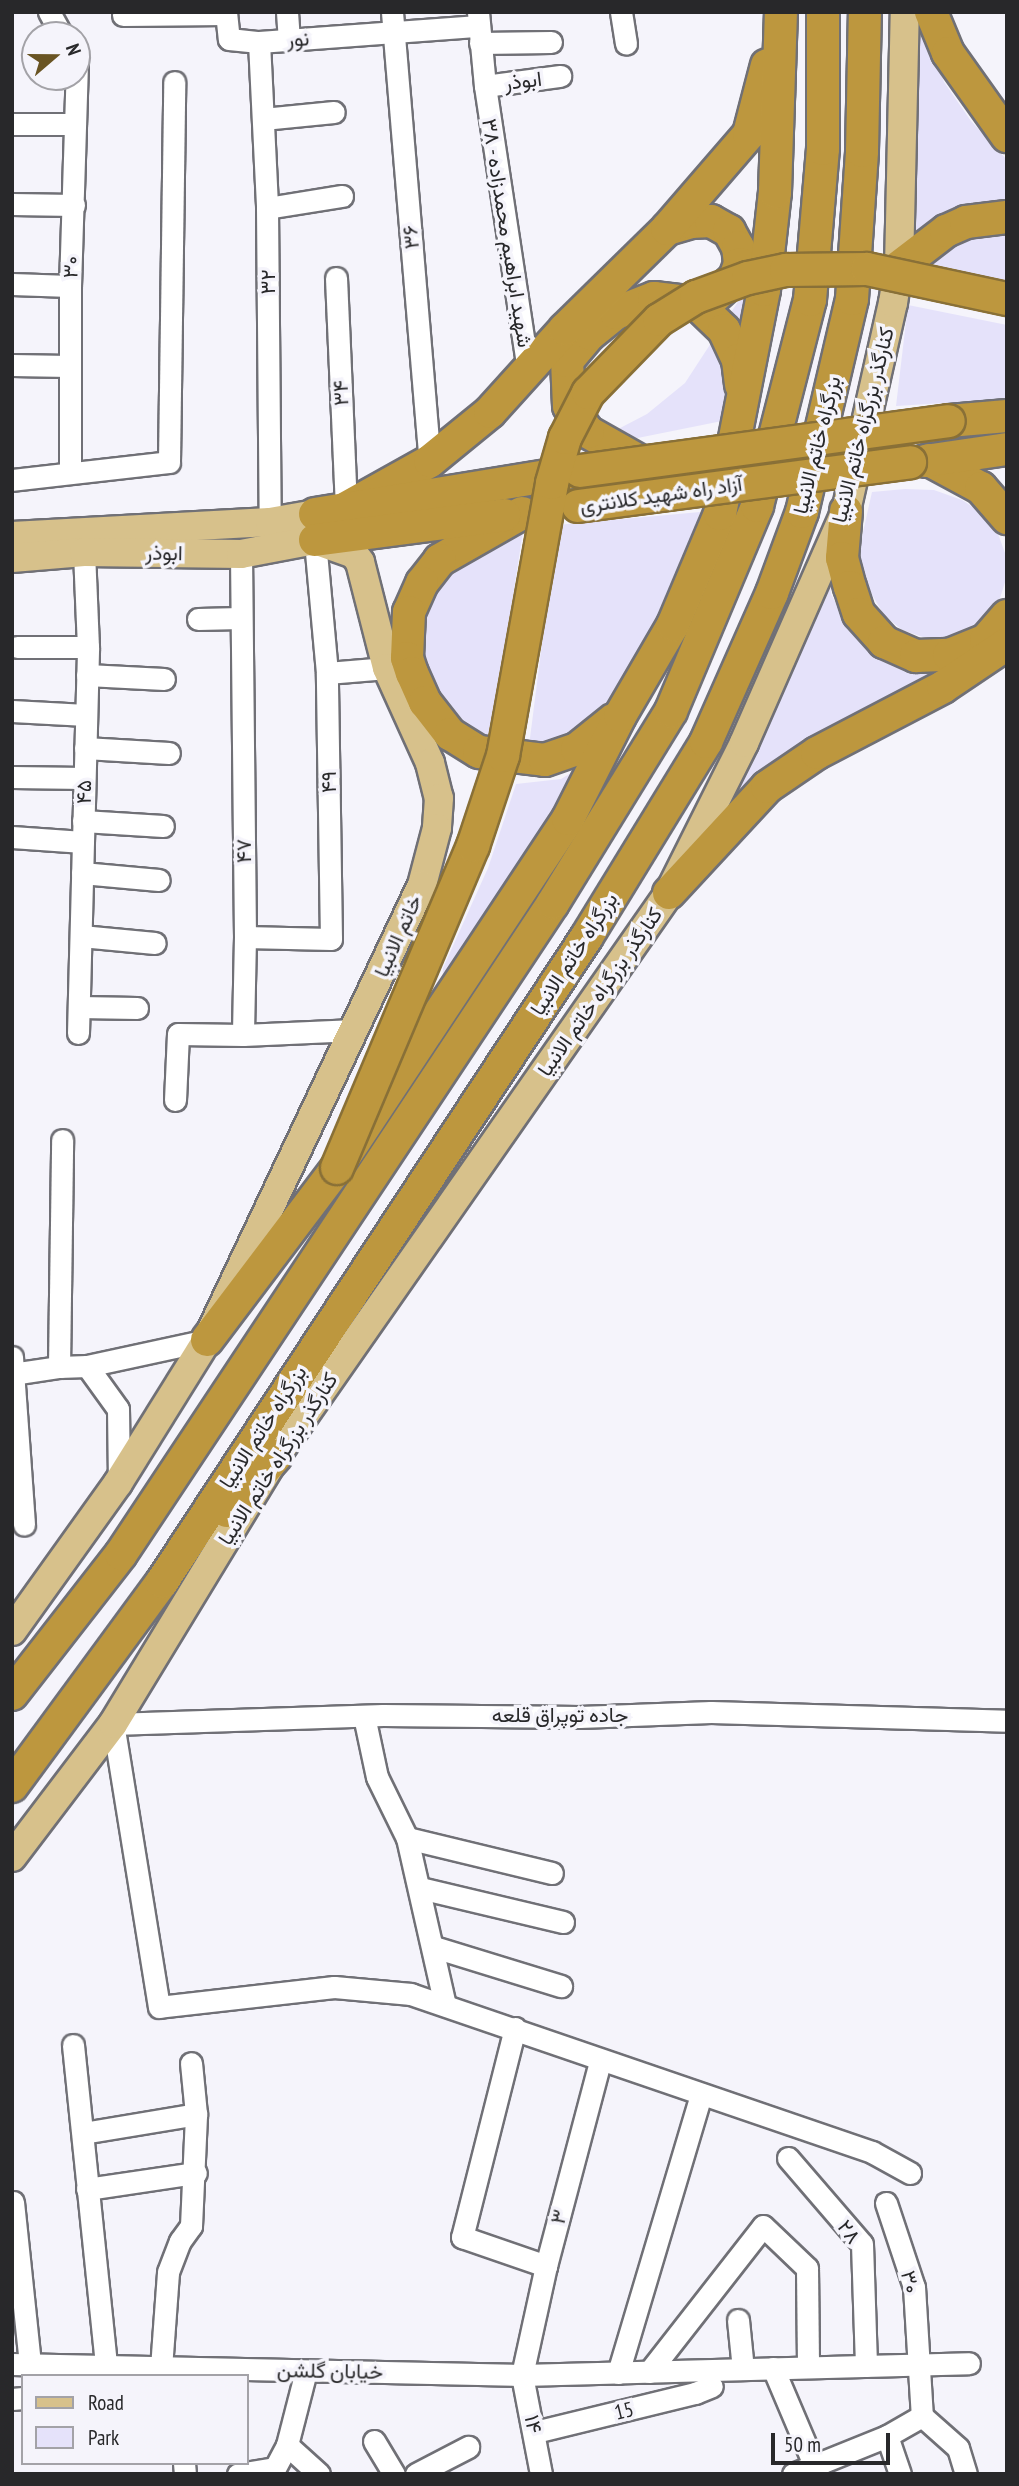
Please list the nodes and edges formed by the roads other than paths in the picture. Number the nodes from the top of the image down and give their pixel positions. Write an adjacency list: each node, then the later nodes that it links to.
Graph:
1 (287, 12): 12 (street)
2 (621, 12): 15 (street)
3 (779, 12): 30 (highway); 40 (highway)
4 (823, 12): 103 (highway, بزرگراه خاتم الانبیا)
5 (865, 12): 101 (highway, بزرگراه خاتم الانبیا)
6 (905, 12): 31 (main road, کنارگذر بزرگراه خاتم الانبیا)
7 (930, 12): 24 (highway)
8 (226, 13): 9 (street); 13 (street, نور)
9 (123, 15)
10 (393, 22): 11 (street, نور); 12 (street, نور); 43 (street, ۳۶)
11 (479, 27): 14 (street, نور); 18 (street, شهید ابراهیم محمدزاده - ۳۸)
12 (289, 39): 13 (street, نور)
13 (259, 42): 21 (street, ۳۲)
14 (551, 43)
15 (626, 44)
16 (560, 76): 18 (street, ابوذر)
17 (174, 82): 46 (street)
18 (485, 86): 39 (street, شهید ابراهیم محمدزاده - ۳۸)
19 (76, 91): 23 (street, ۳۰)
20 (334, 113): 21 (street)
21 (263, 119): 28 (street, ۳۲)
22 (12, 124): 23 (street)
23 (75, 124): 27 (street, ۳۰)
24 (1007, 136)
25 (342, 196): 28 (street)
26 (12, 204): 27 (street)
27 (74, 205): 34 (street, ۳۰)
28 (267, 208): 52 (street, ۳۲)
29 (1007, 217): 31 (highway)
30 (667, 229): 36 (highway); 39 (highway)
31 (899, 267): 49 (main road, کنارگذر بزرگراه خاتم الانبیا)
32 (336, 278): 48 (street, ۳۴)
33 (12, 284): 34 (street)
34 (70, 286): 38 (street, ۳۰)
35 (1007, 299): 91 (highway, bridge)
36 (696, 303): 40 (highway); 45 (highway)
37 (12, 365): 38 (street)
38 (69, 366): 46 (street, ۳۰)
39 (528, 371): 43 (highway)
40 (743, 404): 70 (highway)
41 (1001, 414): 45 (highway, آزاد راه شهید کلانتری, bridge)
42 (1007, 449): 44 (highway, آزاد راه شهید کلانتری)
43 (430, 461): 48 (highway)
44 (919, 461): 50 (highway, آزاد راه شهید کلانتری, bridge); 51 (highway)
45 (641, 462): 48 (highway, آزاد راه شهید کلانتری, bridge)
46 (70, 473): 47 (street)
47 (12, 480)
48 (346, 508): 53 (highway, آزاد راه شهید کلانتری)
49 (846, 511): 58 (highway); 80 (main road, کنارگذر بزرگراه خاتم الانبیا)
50 (522, 513): 53 (highway, آزاد راه شهید کلانتری); 70 (highway)
51 (1007, 518)
52 (270, 522): 53 (main road, ابوذر); 54 (main road, ابوذر)
53 (315, 527): 56 (main road, ابوذر); 64 (main road, خاتم الانبیا); 65 (street, ۴۹)
54 (12, 536)
55 (84, 552): 56 (main road, ابوذر); 57 (main road, ابوذر); 63 (street, ۴۵)
56 (241, 554): 59 (street, ۴۷)
57 (12, 558)
58 (1007, 616)
59 (241, 618): 60 (street); 82 (street, ۴۷)
60 (198, 619)
61 (1007, 644): 80 (highway)
62 (17, 647): 63 (street)
63 (88, 647): 66 (street, ۴۵)
64 (387, 668): 65 (street); 86 (main road, خاتم الانبیا)
65 (327, 673): 82 (street, ۴۹)
66 (87, 675): 67 (street); 69 (street, ۴۵)
67 (164, 679)
68 (12, 711): 69 (street)
69 (86, 715): 71 (street, ۴۵)
70 (620, 716): 91 (highway)
71 (85, 748): 72 (street); 74 (street, ۴۵)
72 (169, 753)
73 (12, 777): 74 (street)
74 (84, 778): 76 (street, ۴۵)
75 (163, 826): 76 (street)
76 (83, 832): 77 (street); 78 (street, ۴۵)
77 (12, 837)
78 (82, 873): 79 (street); 81 (street, ۴۵)
79 (159, 880)
80 (668, 893): 98 (main road, کنارگذر بزرگراه خاتم الانبیا)
81 (81, 936): 83 (street); 84 (street, ۴۵)
82 (245, 937): 88 (street, ۴۷)
83 (155, 943)
84 (79, 1007): 85 (street); 87 (street, ۴۵)
85 (137, 1008)
86 (355, 1030): 88 (street); 92 (main road, خاتم الانبیا)
87 (78, 1033)
88 (243, 1035): 89 (street)
89 (175, 1100)
90 (62, 1140): 95 (street)
91 (337, 1168): 92 (highway)
92 (207, 1340): 94 (street); 99 (main road)
93 (12, 1357): 96 (street)
94 (87, 1366): 95 (street); 99 (street)
95 (59, 1367): 96 (street)
96 (13, 1374): 97 (street)
97 (16, 1450): 100 (street)
98 (276, 1456): 101 (highway); 106 (main road, کنارگذر بزرگراه خاتم الانبیا)
99 (119, 1478): 102 (main road)
100 (23, 1525)
101 (162, 1582): 107 (highway, بزرگراه خاتم الانبیا)
102 (12, 1631)
103 (12, 1694)
104 (364, 1716): 105 (street, جاده توپراق قلعه); 106 (street, جاده توپراق قلعه); 108 (street)
105 (1007, 1721)
106 (113, 1724): 109 (main road, کنارگذر بزرگراه خاتم الانبیا); 115 (street)
107 (12, 1786)
108 (407, 1838): 110 (street); 111 (street)
109 (12, 1857)
110 (552, 1873)
111 (420, 1888): 112 (street); 113 (street)
112 (563, 1922)
113 (434, 1947): 114 (street); 115 (street)
114 (561, 1986)
115 (445, 2005): 116 (street)
116 (515, 2028): 118 (street); 129 (street)
117 (74, 2045): 122 (street)
118 (600, 2060): 120 (street); 129 (street, ۳)
119 (191, 2063): 121 (street)
120 (701, 2094): 125 (street); 143 (street)
121 (196, 2114): 122 (street); 124 (street)
122 (83, 2133): 126 (street)
123 (788, 2158): 134 (street, ۲۸)
124 (196, 2173): 126 (street); 139 (street)
125 (910, 2173)
126 (87, 2189): 135 (street)
127 (886, 2203): 133 (street, ۳۰)
128 (13, 2216): 132 (street)
129 (546, 2266): 144 (street, ۳)
130 (738, 2320): 138 (street)
131 (969, 2363): 133 (street, خیابان گلشن)
132 (21, 2364): 135 (street, خیابان گلشن)
133 (918, 2364): 134 (street, خیابان گلشن); 146 (street, ۳۰)
134 (866, 2365): 136 (street, خیابان گلشن)
135 (106, 2366): 139 (street, خیابان گلشن)
136 (808, 2367): 137 (street, خیابان گلشن); 142 (street)
137 (773, 2368): 138 (street, خیابان گلشن); 152 (street)
138 (743, 2369): 142 (street, خیابان گلشن)
139 (150, 2370): 141 (street, خیابان گلشن)
140 (306, 2371): 141 (street, خیابان گلشن); 144 (street, خیابان گلشن); 150 (street)
141 (229, 2372)
142 (649, 2372): 143 (street, خیابان گلشن)
143 (618, 2373): 144 (street, خیابان گلشن)
144 (523, 2375): 147 (street, ۱۴)
145 (712, 2386): 147 (street, 15)
146 (922, 2416): 148 (street); 160 (street)
147 (535, 2432): 157 (street, ۱۴)
148 (887, 2436): 152 (street); 159 (street)
149 (374, 2441): 155 (street)
150 (287, 2445): 153 (street); 154 (street)
151 (468, 2447): 156 (street)
152 (816, 2470): 158 (street)
153 (238, 2474)
154 (319, 2474)
155 (394, 2474)
156 (416, 2474)
157 (541, 2474)
158 (793, 2474)
159 (900, 2474)
160 (966, 2474)

